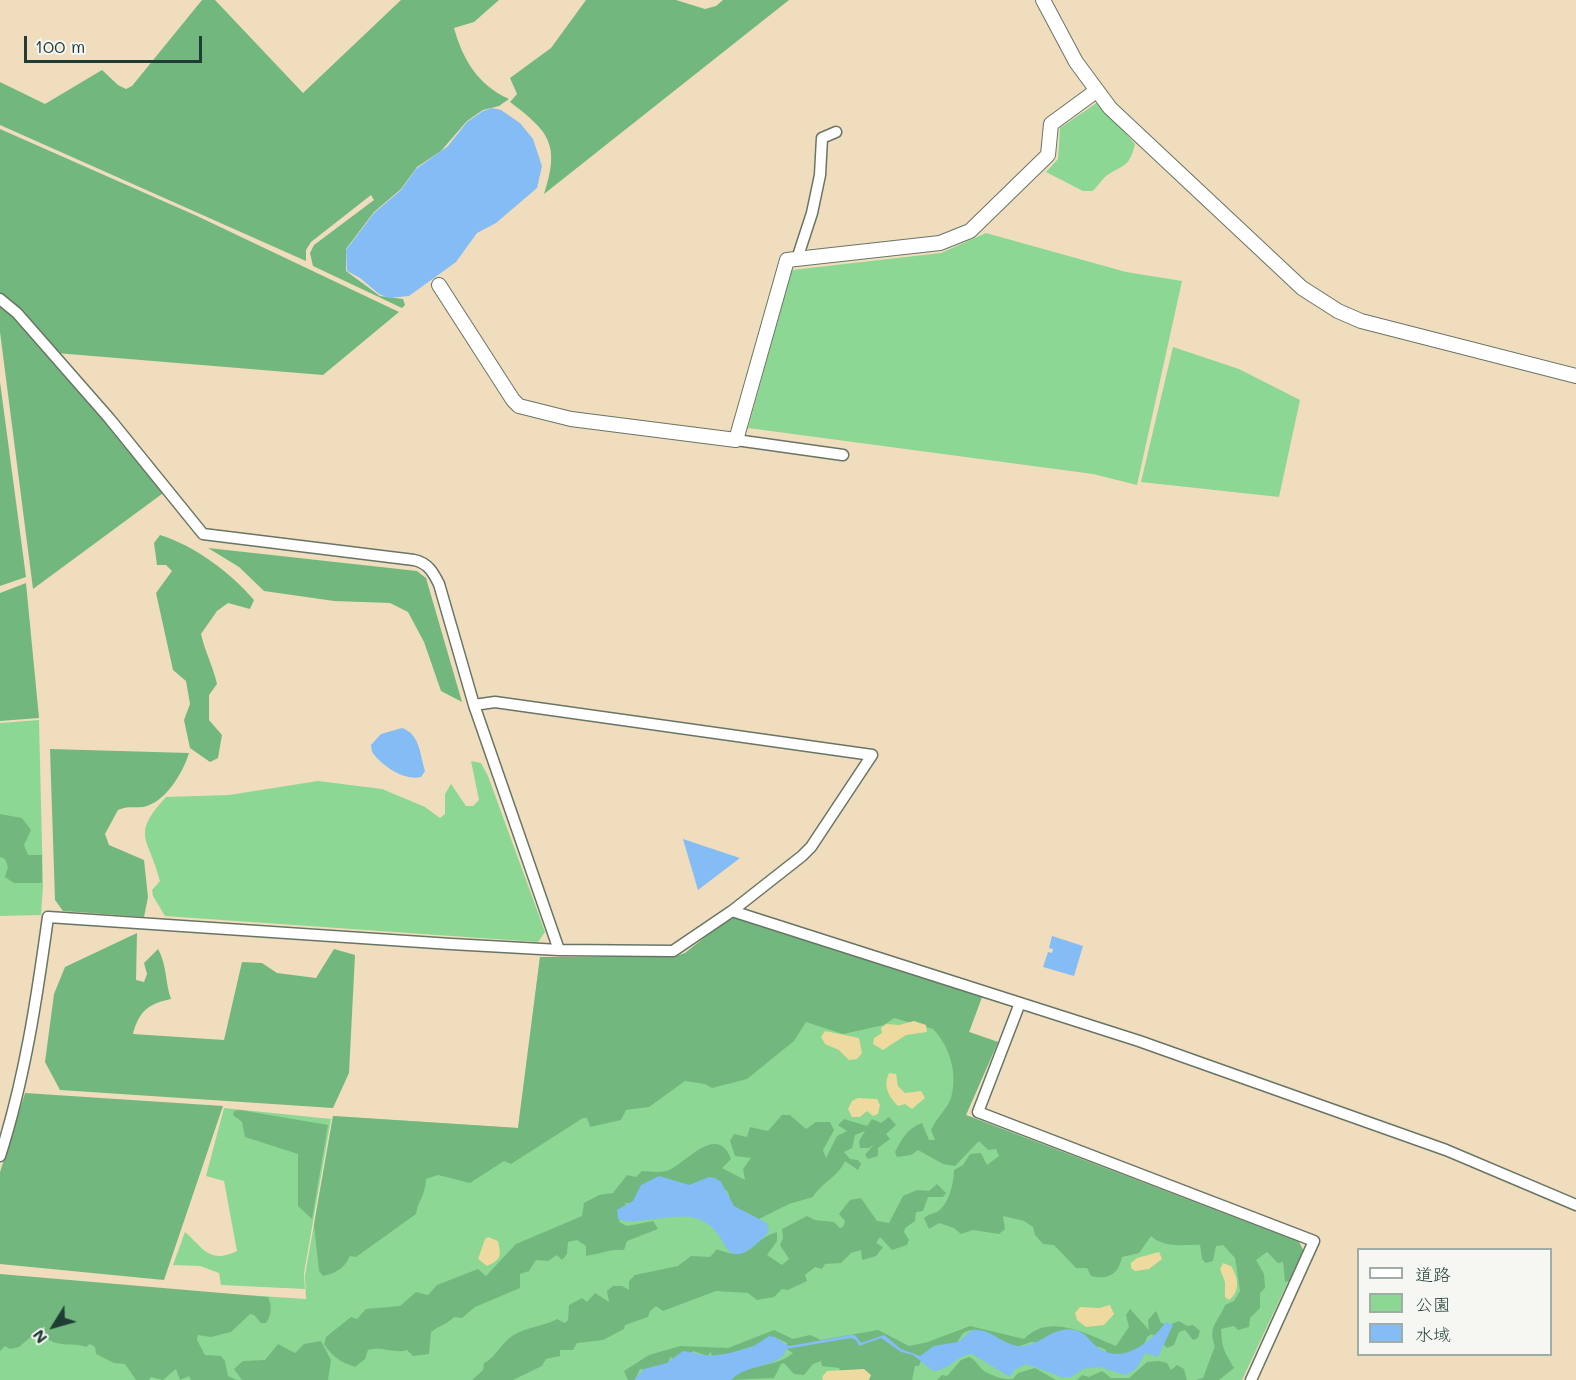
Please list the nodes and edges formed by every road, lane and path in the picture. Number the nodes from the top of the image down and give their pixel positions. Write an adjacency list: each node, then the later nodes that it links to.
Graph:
1 (1043, 0): 2 (street)
2 (1096, 91): 4 (street); 7 (street)
3 (836, 132): 4 (street)
4 (797, 259): 8 (street)
5 (439, 285): 8 (street)
6 (0, 299): 10 (street)
7 (1576, 376)
8 (736, 440): 9 (street)
9 (843, 455)
10 (474, 705): 11 (street); 12 (street)
11 (732, 910): 12 (street); 13 (street)
12 (559, 950): 14 (street)
13 (1020, 1003): 15 (street); 16 (street)
14 (0, 1155)
15 (1576, 1205)
16 (1251, 1380)

